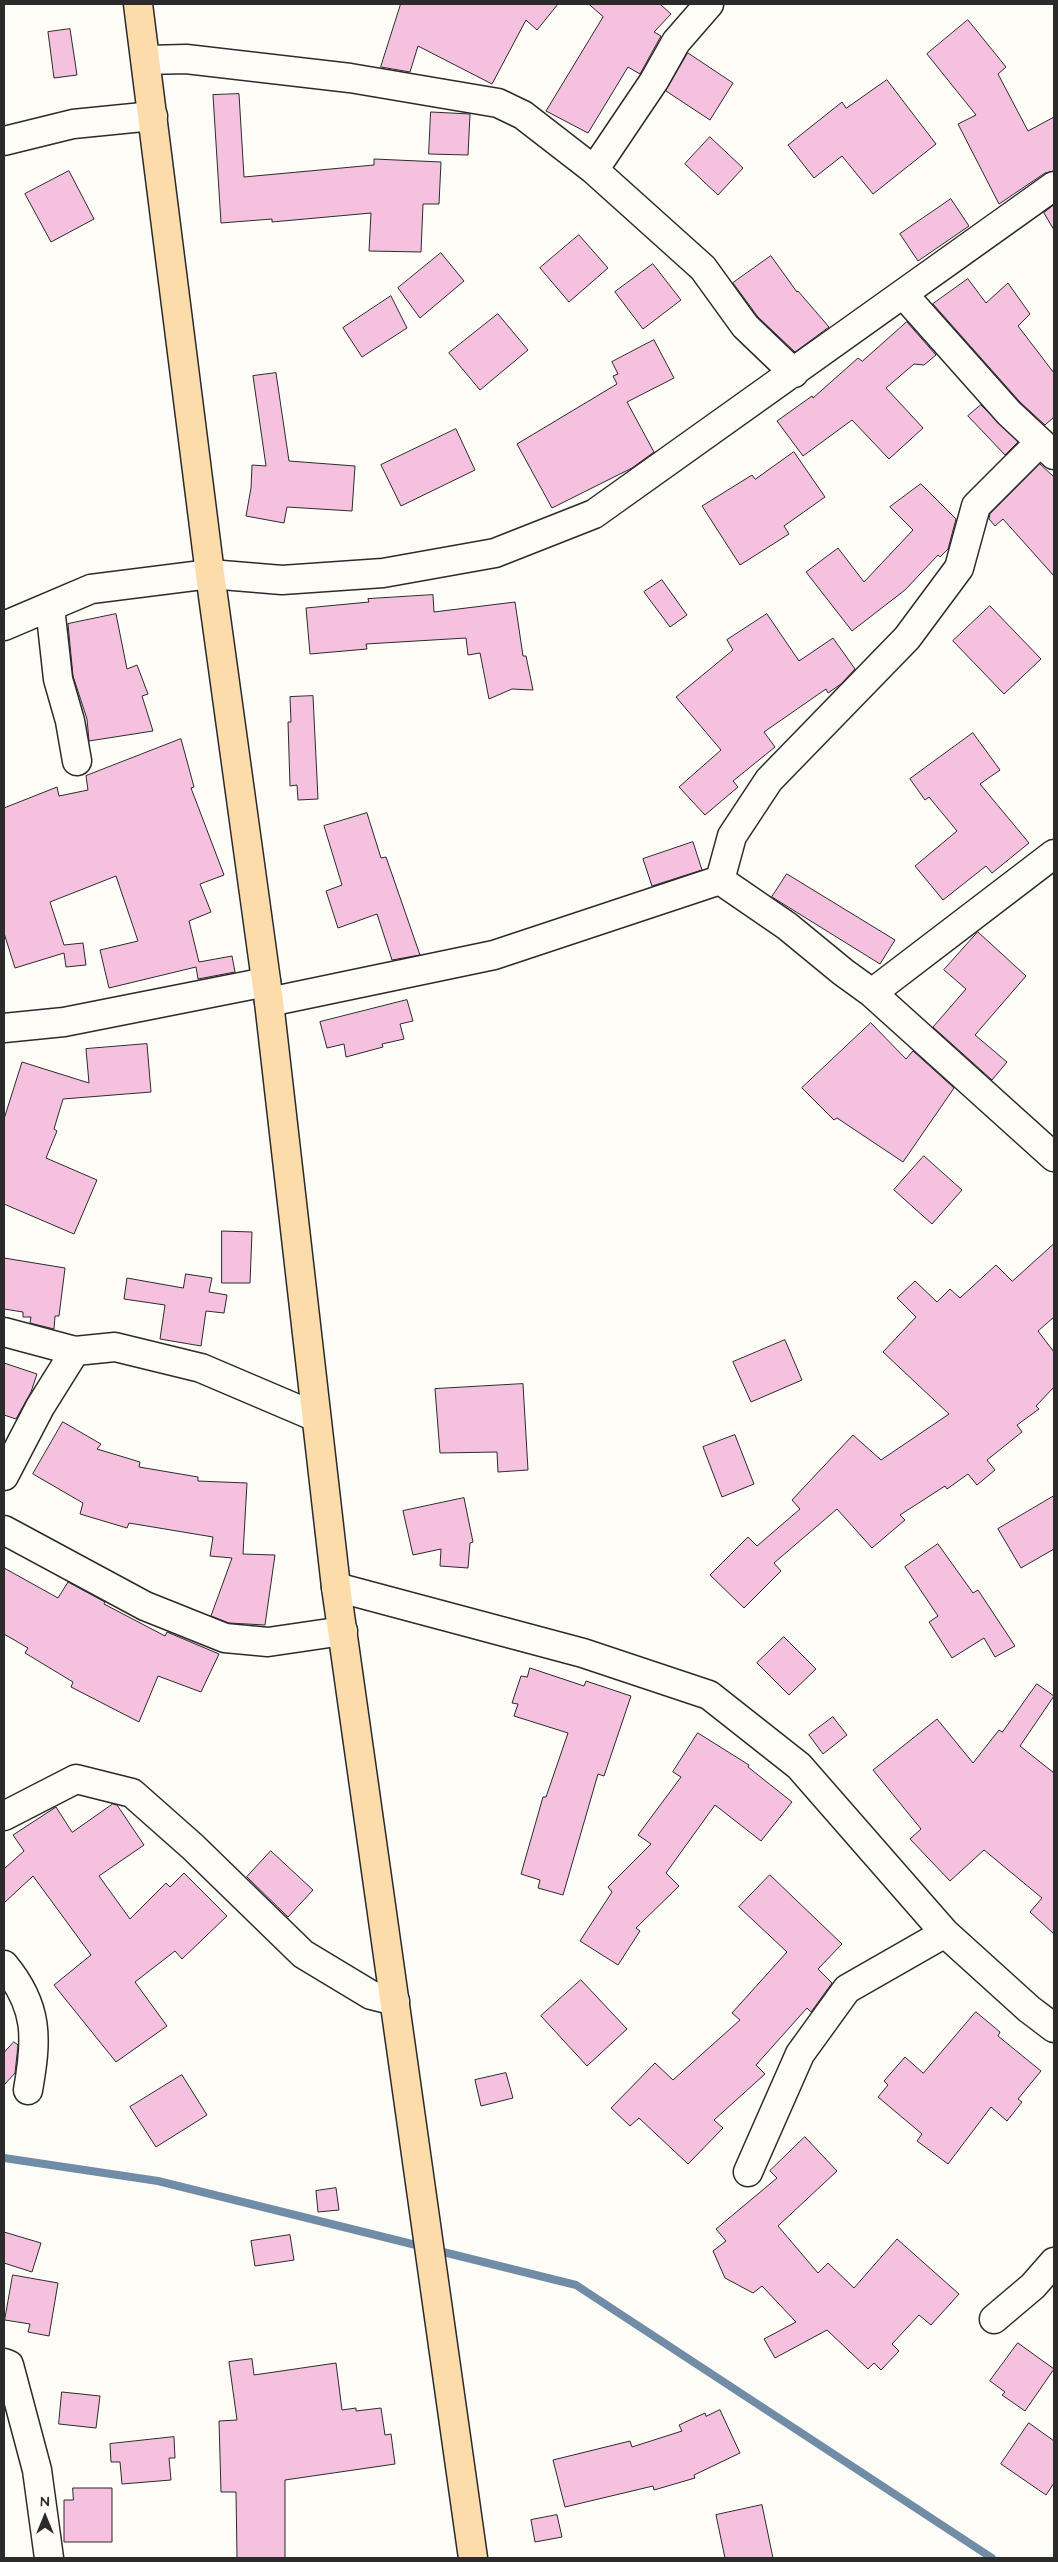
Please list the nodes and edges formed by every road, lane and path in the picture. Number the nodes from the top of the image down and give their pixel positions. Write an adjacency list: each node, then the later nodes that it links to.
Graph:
1 (138, 4): 3 (main road)
2 (710, 4): 6 (street)
3 (146, 60): 4 (main road); 6 (street)
4 (153, 116): 5 (street); 11 (main road)
5 (4, 141)
6 (594, 170): 9 (street)
7 (1054, 186): 8 (street)
8 (904, 295): 9 (street); 10 (street)
9 (794, 373): 11 (street)
10 (1047, 449): 16 (street)
11 (210, 574): 12 (street); 17 (main road)
12 (50, 608): 13 (street); 14 (street)
13 (4, 626)
14 (77, 761)
15 (1054, 854): 18 (street)
16 (720, 880): 17 (street); 18 (street)
17 (267, 992): 19 (street); 23 (main road)
18 (872, 993): 20 (street)
19 (4, 1028)
20 (1054, 1157)
21 (4, 1332): 22 (street)
22 (75, 1351): 23 (street); 24 (street)
23 (316, 1417): 26 (main road)
24 (4, 1476)
25 (4, 1530): 27 (street)
26 (336, 1587): 27 (main road); 29 (street)
27 (343, 1631): 31 (main road)
28 (4, 1816): 31 (street)
29 (945, 1933): 32 (street); 34 (street)
30 (4, 1965): 33 (street)
31 (395, 2001): 39 (main road)
32 (1054, 2028)
33 (28, 2090)
34 (748, 2172)
35 (1054, 2262): 36 (street)
36 (994, 2319)
37 (4, 2363): 38 (street)
38 (50, 2558)
39 (473, 2558)

